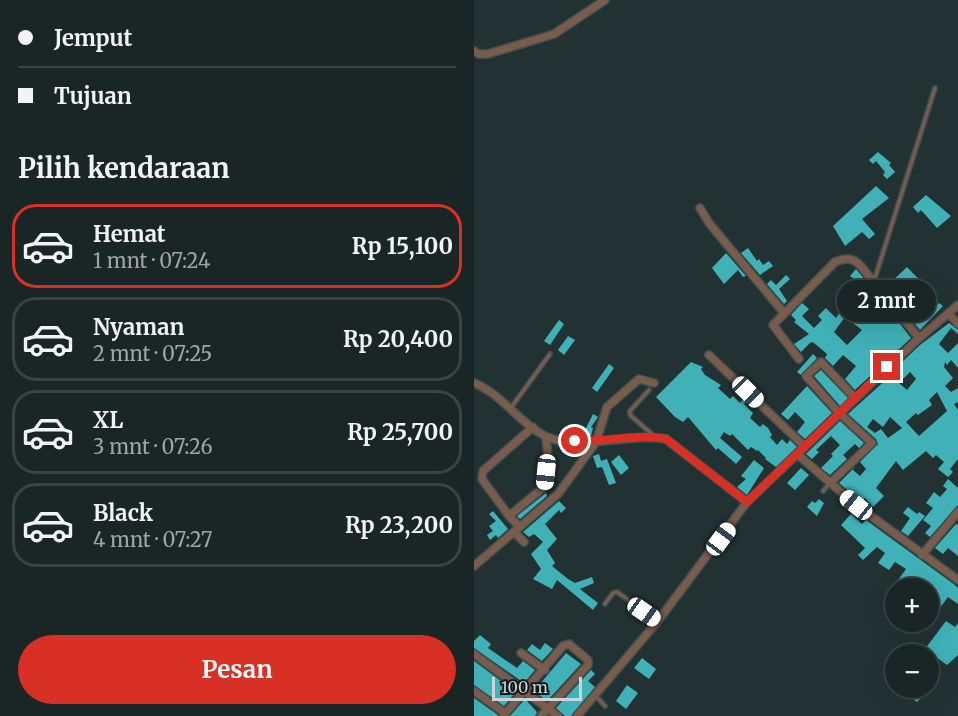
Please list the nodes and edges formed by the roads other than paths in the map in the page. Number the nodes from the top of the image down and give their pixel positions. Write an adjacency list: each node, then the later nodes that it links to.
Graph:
1 (605, 0): 2 (street)
2 (474, 51)
3 (935, 88): 5 (lane)
4 (700, 208): 7 (street)
5 (874, 283): 7 (street); 10 (street)
6 (958, 305): 8 (street)
7 (784, 313): 13 (street)
8 (948, 314): 9 (street); 10 (street)
9 (958, 324)
10 (919, 338): 17 (street)
11 (550, 354): 18 (lane)
12 (709, 355): 24 (street)
13 (799, 359)
14 (654, 382): 23 (street)
15 (474, 383): 18 (street)
16 (649, 390): 22 (lane)
17 (855, 398): 19 (street); 19 (street)
18 (510, 409): 20 (street)
19 (839, 413): 24 (street); 26 (street)
20 (533, 427): 21 (street); 30 (street)
21 (546, 437): 23 (street); 30 (street)
22 (655, 437): 23 (street); 28 (street)
23 (596, 442): 31 (street)
24 (805, 447): 25 (street)
25 (797, 454): 26 (street); 28 (street)
26 (830, 483): 27 (lane); 33 (street)
27 (823, 491)
28 (747, 502): 37 (street)
29 (958, 512): 33 (street)
30 (509, 516): 31 (street)
31 (517, 530): 32 (street); 34 (street)
32 (524, 542)
33 (922, 555): 35 (street)
34 (474, 566)
35 (958, 580)
36 (605, 604): 37 (lane)
37 (658, 621): 43 (street)
38 (521, 653): 40 (street)
39 (474, 654): 42 (street)
40 (545, 670): 42 (street); 45 (street)
41 (474, 691): 46 (street)
42 (526, 692): 45 (street); 46 (street)
43 (596, 696): 44 (lane); 49 (street)
44 (605, 706)
45 (548, 708): 47 (street); 48 (street)
46 (504, 715)
47 (541, 716)
48 (558, 716)
49 (577, 716)

